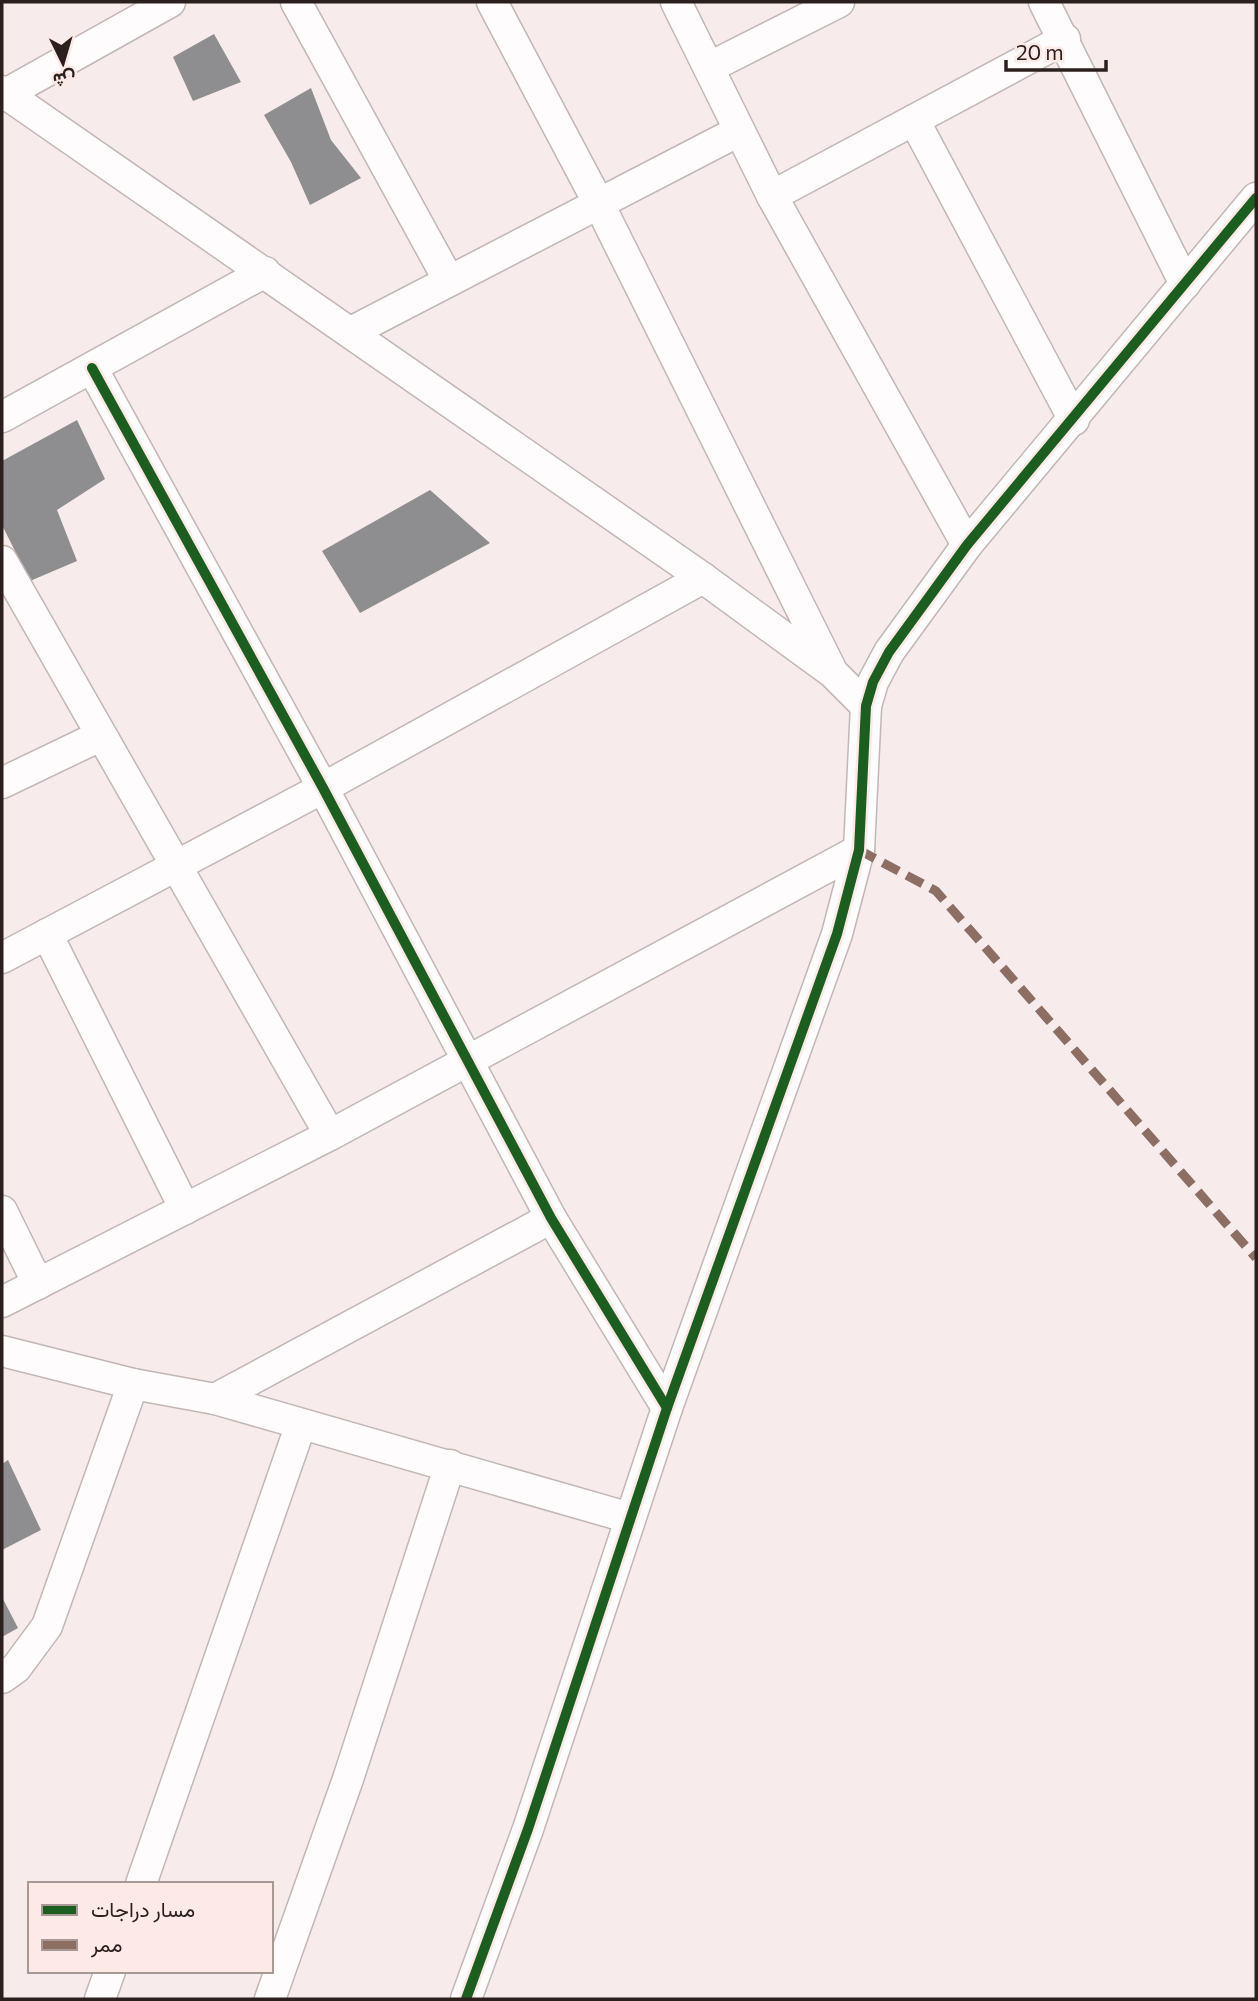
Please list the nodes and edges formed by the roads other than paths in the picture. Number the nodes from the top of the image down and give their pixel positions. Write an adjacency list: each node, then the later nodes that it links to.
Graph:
1 (170, 2): 9 (street)
2 (296, 2): 16 (street)
3 (492, 2): 14 (street)
4 (676, 2): 8 (street)
5 (839, 2): 8 (street)
6 (1044, 2): 7 (street)
7 (1065, 39): 10 (street); 17 (street)
8 (710, 67): 11 (street)
9 (3, 94): 15 (street)
10 (914, 120): 12 (street); 21 (street)
11 (739, 131): 12 (street); 14 (street)
12 (772, 196): 22 (street)
13 (1256, 198): 17 (street)
14 (599, 204): 16 (street); 25 (street)
15 (265, 272): 18 (street); 19 (street)
16 (448, 279): 18 (street)
17 (1185, 284): 21 (street)
18 (351, 332): 24 (street)
19 (92, 368): 20 (street); 29 (street)
20 (2, 417)
21 (1074, 420): 22 (street)
22 (967, 545): 26 (street)
23 (2, 561): 27 (street)
24 (704, 578): 25 (street); 29 (street)
25 (833, 673): 26 (street)
26 (866, 706): 30 (street)
27 (100, 736): 28 (street); 31 (street)
28 (2, 783)
29 (323, 788): 31 (street); 34 (street)
30 (859, 850): 34 (street); 44 (street)
31 (175, 868): 32 (street); 35 (street)
32 (47, 934): 33 (street); 36 (street)
33 (2, 958)
34 (466, 1059): 35 (street); 38 (street)
35 (330, 1135): 36 (street)
36 (185, 1209): 39 (street)
37 (2, 1211): 39 (street)
38 (551, 1218): 43 (street); 44 (street)
39 (38, 1284): 40 (street)
40 (2, 1302)
41 (2, 1351): 42 (street)
42 (133, 1384): 43 (street); 48 (street)
43 (215, 1399): 45 (street)
44 (667, 1408): 47 (street)
45 (301, 1424): 46 (street); 49 (street)
46 (450, 1465): 47 (street); 52 (street)
47 (630, 1518): 53 (street)
48 (2, 1678)
49 (142, 1882)
50 (109, 1973): 51 (street)
51 (100, 1999)
52 (270, 1999)
53 (466, 1999)

